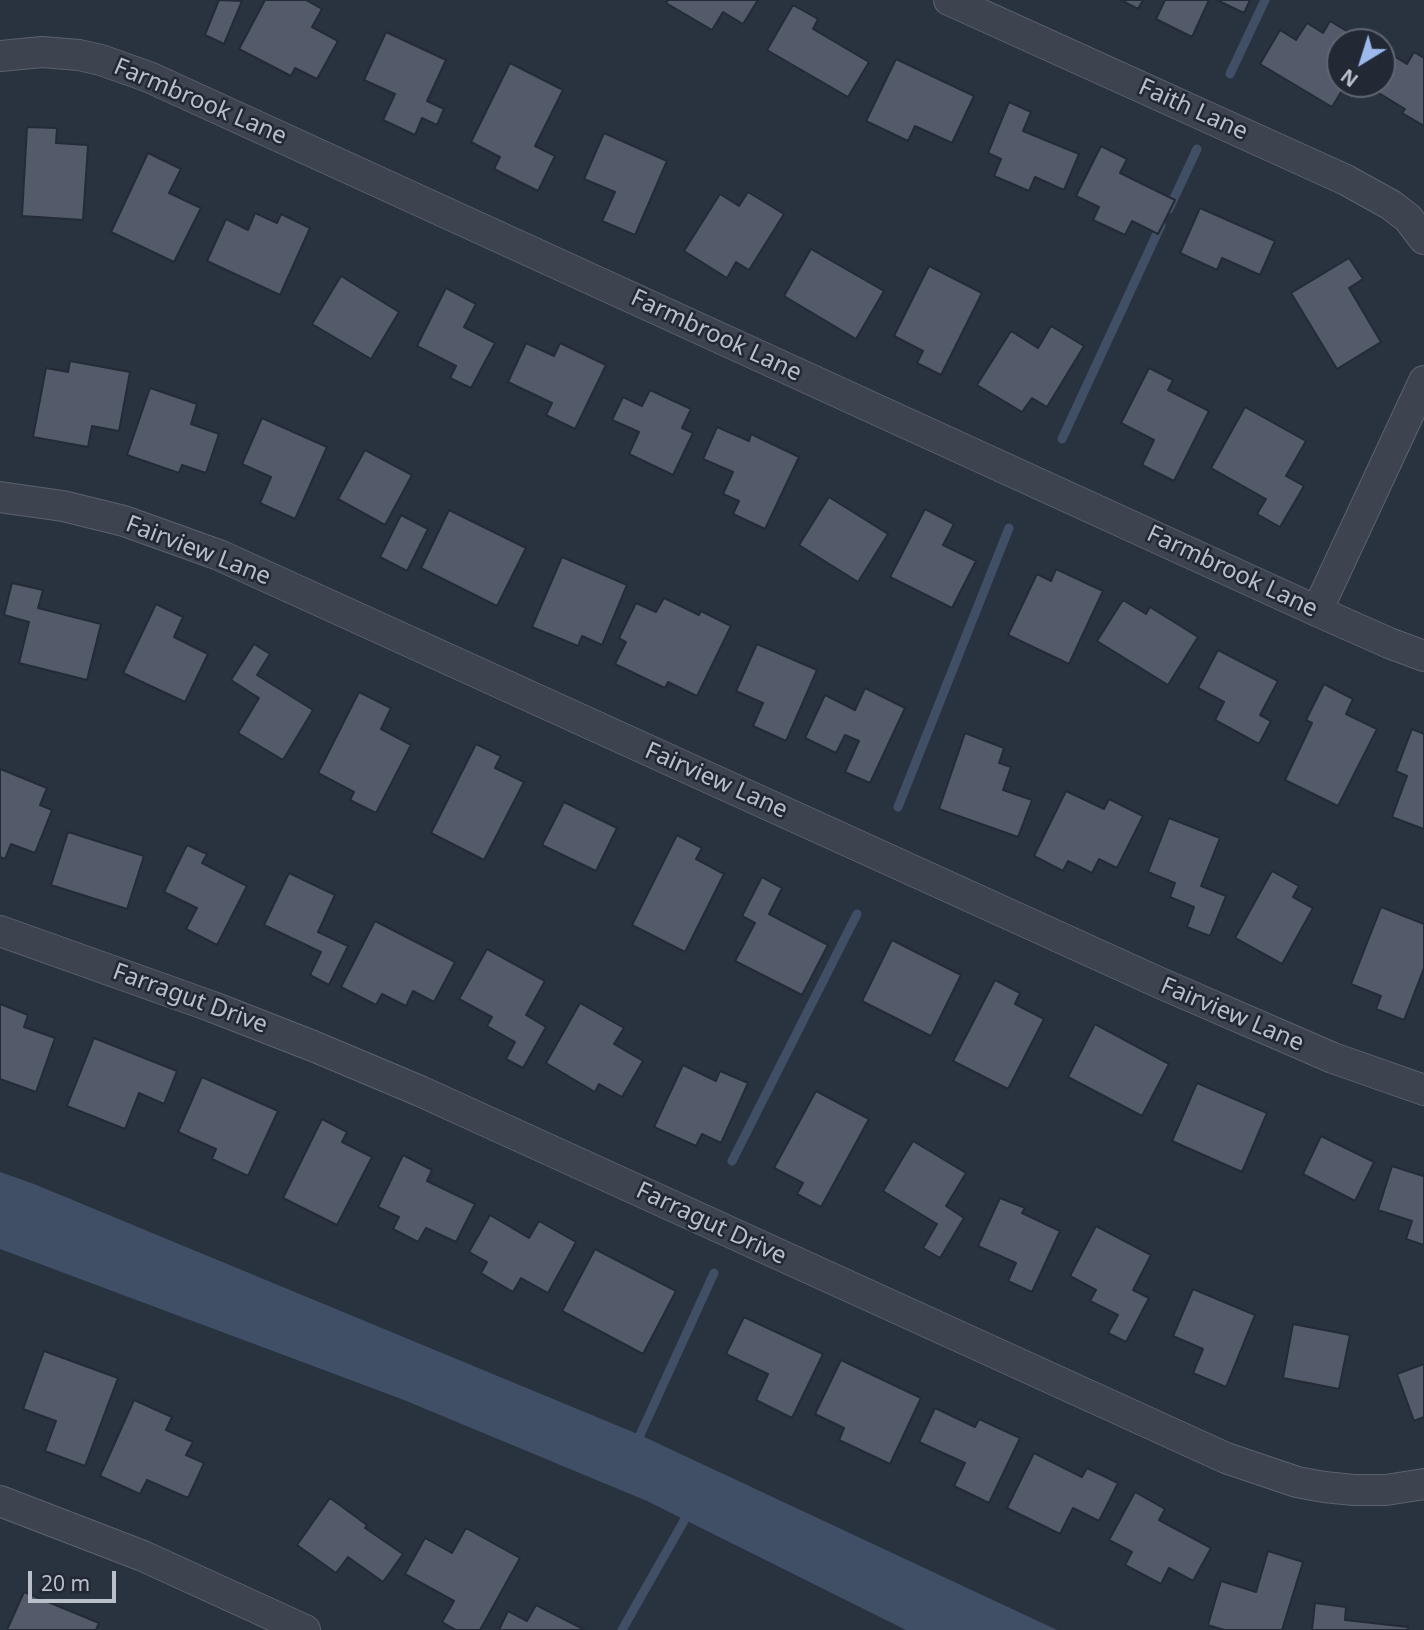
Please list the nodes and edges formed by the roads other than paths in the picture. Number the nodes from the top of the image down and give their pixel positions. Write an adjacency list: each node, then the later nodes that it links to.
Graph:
1 (949, 0): 3 (street, Faith Lane)
2 (0, 56): 6 (street, Farmbrook Lane)
3 (1424, 240)
4 (1424, 381): 6 (street)
5 (0, 497): 9 (street, Fairview Lane)
6 (1317, 611): 7 (street, Farmbrook Lane)
7 (1424, 656)
8 (0, 932): 10 (street, Farragut Drive)
9 (1424, 1090)
10 (1424, 1484)
11 (0, 1501): 12 (street)
12 (305, 1630)

